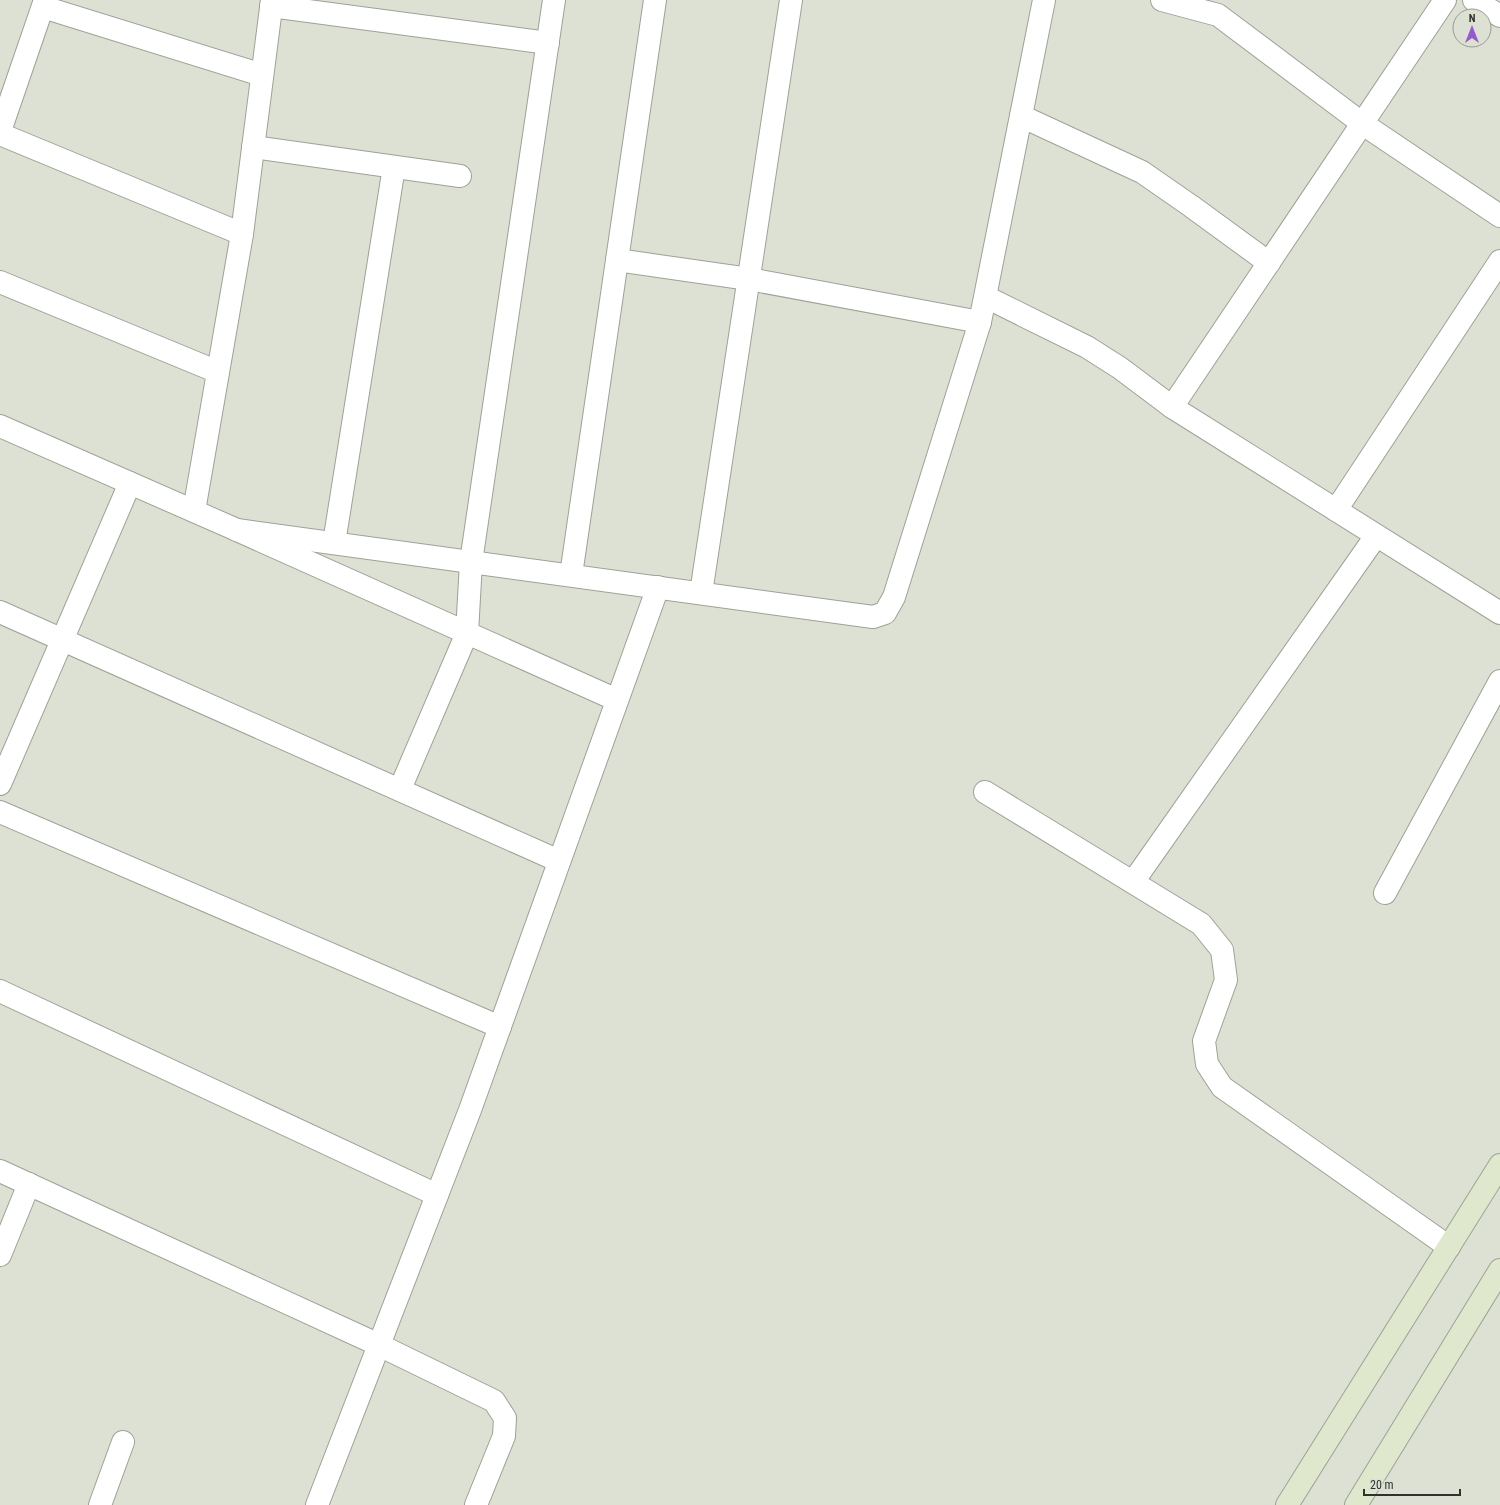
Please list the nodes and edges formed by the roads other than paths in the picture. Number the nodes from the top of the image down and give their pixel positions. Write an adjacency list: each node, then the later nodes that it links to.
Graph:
1 (554, 0): 11 (street)
2 (655, 0): 21 (street)
3 (791, 0): 24 (street)
4 (1044, 0): 13 (street)
5 (1162, 0): 14 (street)
6 (1445, 0): 14 (street)
7 (1474, 0): 10 (street)
8 (44, 3): 12 (street); 15 (street)
9 (272, 3): 11 (street); 12 (street)
10 (1500, 16)
11 (548, 43): 37 (street)
12 (262, 75): 16 (street)
13 (1021, 116): 23 (street); 26 (street)
14 (1363, 124): 19 (street); 23 (street)
15 (0, 133): 20 (street)
16 (253, 148): 17 (street); 20 (street)
17 (394, 166): 18 (street); 36 (street)
18 (460, 176)
19 (1500, 216)
20 (242, 234): 28 (street)
21 (617, 260): 24 (street); 38 (street)
22 (1500, 261): 32 (street)
23 (1269, 264): 29 (street)
24 (749, 279): 27 (street); 40 (street)
25 (0, 282): 28 (street)
26 (986, 297): 27 (street); 29 (street)
27 (980, 322): 40 (street)
28 (218, 372): 33 (street)
29 (1172, 407): 32 (street)
30 (0, 426): 31 (street)
31 (130, 483): 33 (street); 44 (street)
32 (1336, 510): 35 (street)
33 (194, 511): 34 (street)
34 (237, 530): 36 (street); 43 (street)
35 (1376, 536): 42 (street); 52 (street)
36 (334, 543): 37 (street)
37 (471, 562): 38 (street); 43 (street)
38 (571, 576): 39 (street)
39 (658, 587): 40 (street); 46 (street)
40 (701, 593)
41 (0, 612): 44 (street)
42 (1500, 613)
43 (467, 633): 46 (street); 48 (street)
44 (62, 640): 47 (street); 48 (street)
45 (1500, 681): 53 (street)
46 (617, 700): 51 (street)
47 (0, 784)
48 (400, 790): 51 (street)
49 (985, 792): 52 (street)
50 (0, 812): 55 (street)
51 (559, 862): 55 (street)
52 (1133, 882): 60 (street)
53 (1385, 893)
54 (0, 991): 59 (street)
55 (500, 1027): 59 (street)
56 (1500, 1165): 60 (main road)
57 (0, 1171): 58 (street)
58 (29, 1184): 61 (street); 63 (street)
59 (437, 1195): 63 (street)
60 (1449, 1247): 68 (main road)
61 (0, 1255)
62 (1500, 1270): 69 (main road)
63 (379, 1345): 66 (street); 67 (street)
64 (123, 1442): 65 (street)
65 (100, 1505)
66 (317, 1505)
67 (476, 1505)
68 (1287, 1505)
69 (1356, 1505)

